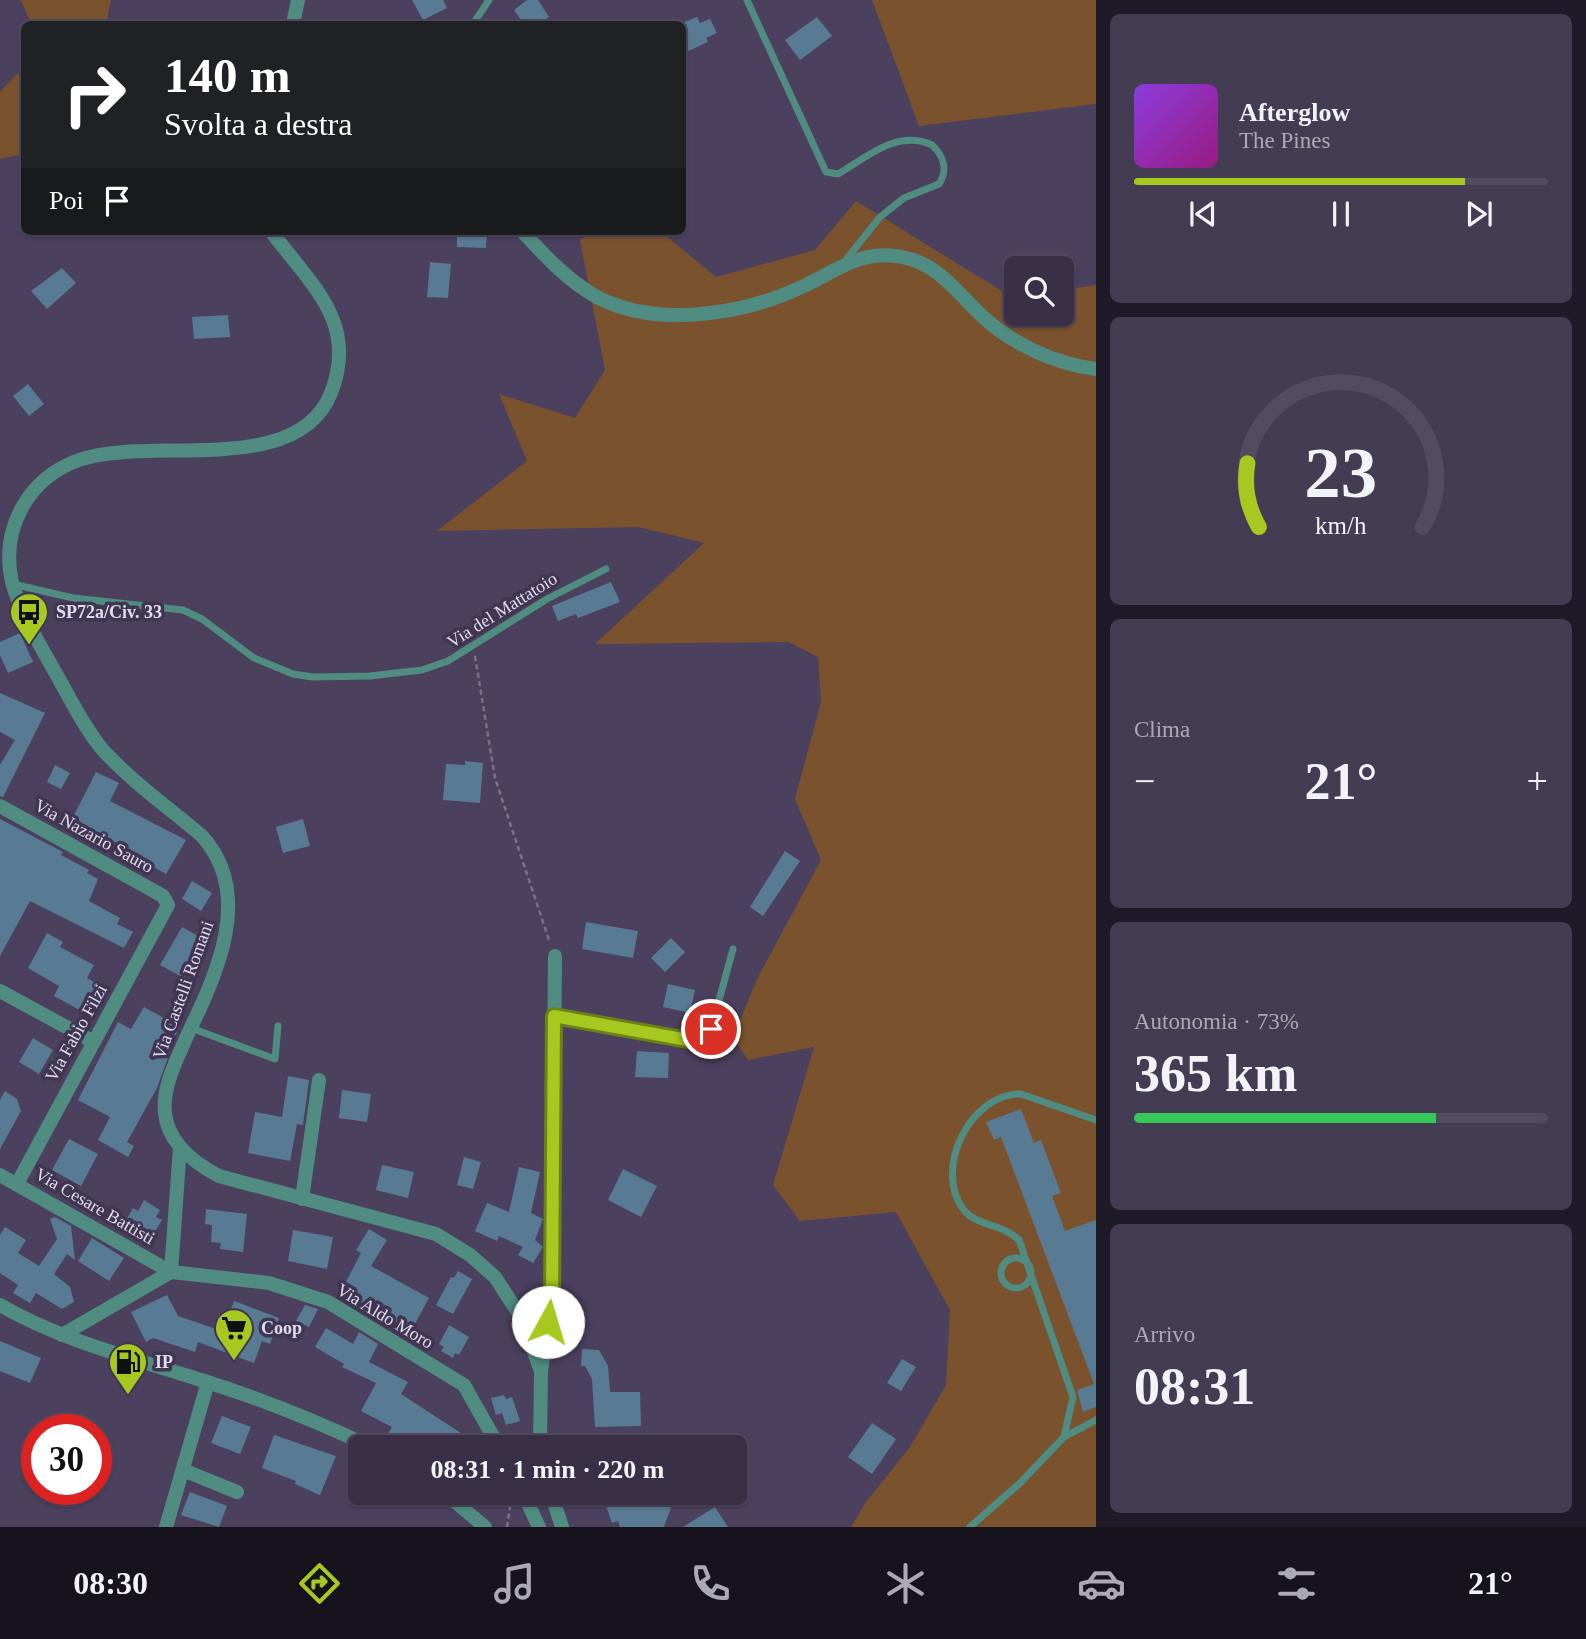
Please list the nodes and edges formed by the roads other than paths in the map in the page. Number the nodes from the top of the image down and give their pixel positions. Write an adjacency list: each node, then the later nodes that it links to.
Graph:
1 (298, 0): 4 (street)
2 (489, 0): 5 (lane)
3 (747, 0): 8 (lane)
4 (294, 21)
5 (474, 21)
6 (274, 235): 11 (street, Via Castelli Romani)
7 (526, 235): 8 (street)
8 (844, 263): 9 (street)
9 (1096, 369)
10 (606, 569): 11 (lane, Via del Mattatoio)
11 (4, 583): 19 (street, Via Castelli Romani)
12 (0, 806): 13 (street, Via Nazario Sauro)
13 (167, 901): 20 (street, Via Fabio Filzi)
14 (733, 949): 17 (lane)
15 (555, 956): 17 (street)
16 (0, 991): 20 (street)
17 (554, 1016): 31 (street)
18 (278, 1026): 19 (lane)
19 (191, 1028): 23 (street, Via Castelli Romani)
20 (92, 1041): 25 (street, Via Fabio Filzi)
21 (319, 1080): 26 (street)
22 (1096, 1120): 27 (lane)
23 (180, 1147): 26 (street, Via Castelli Romani); 28 (street)
24 (0, 1175): 25 (street, Via Cesare Battisti)
25 (17, 1184): 28 (street, Via Cesare Battisti)
26 (302, 1199): 31 (street, Via Castelli Romani)
27 (1030, 1271): 27 (lane); 37 (lane)
28 (170, 1272): 30 (street); 34 (street, Via Aldo Moro)
29 (0, 1305): 30 (street)
30 (62, 1335): 32 (street)
31 (541, 1371): 35 (street, Via Castelli Romani)
32 (208, 1382): 36 (street); 38 (street)
33 (1096, 1420): 37 (lane)
34 (492, 1435)
35 (540, 1435)
36 (348, 1436)
37 (1064, 1437): 47 (lane)
38 (183, 1470): 39 (street); 44 (street)
39 (237, 1492)
40 (459, 1505): 45 (street)
41 (526, 1505): 46 (street)
42 (554, 1505): 43 (street)
43 (560, 1524)
44 (166, 1527)
45 (485, 1527)
46 (539, 1527)
47 (970, 1527)

